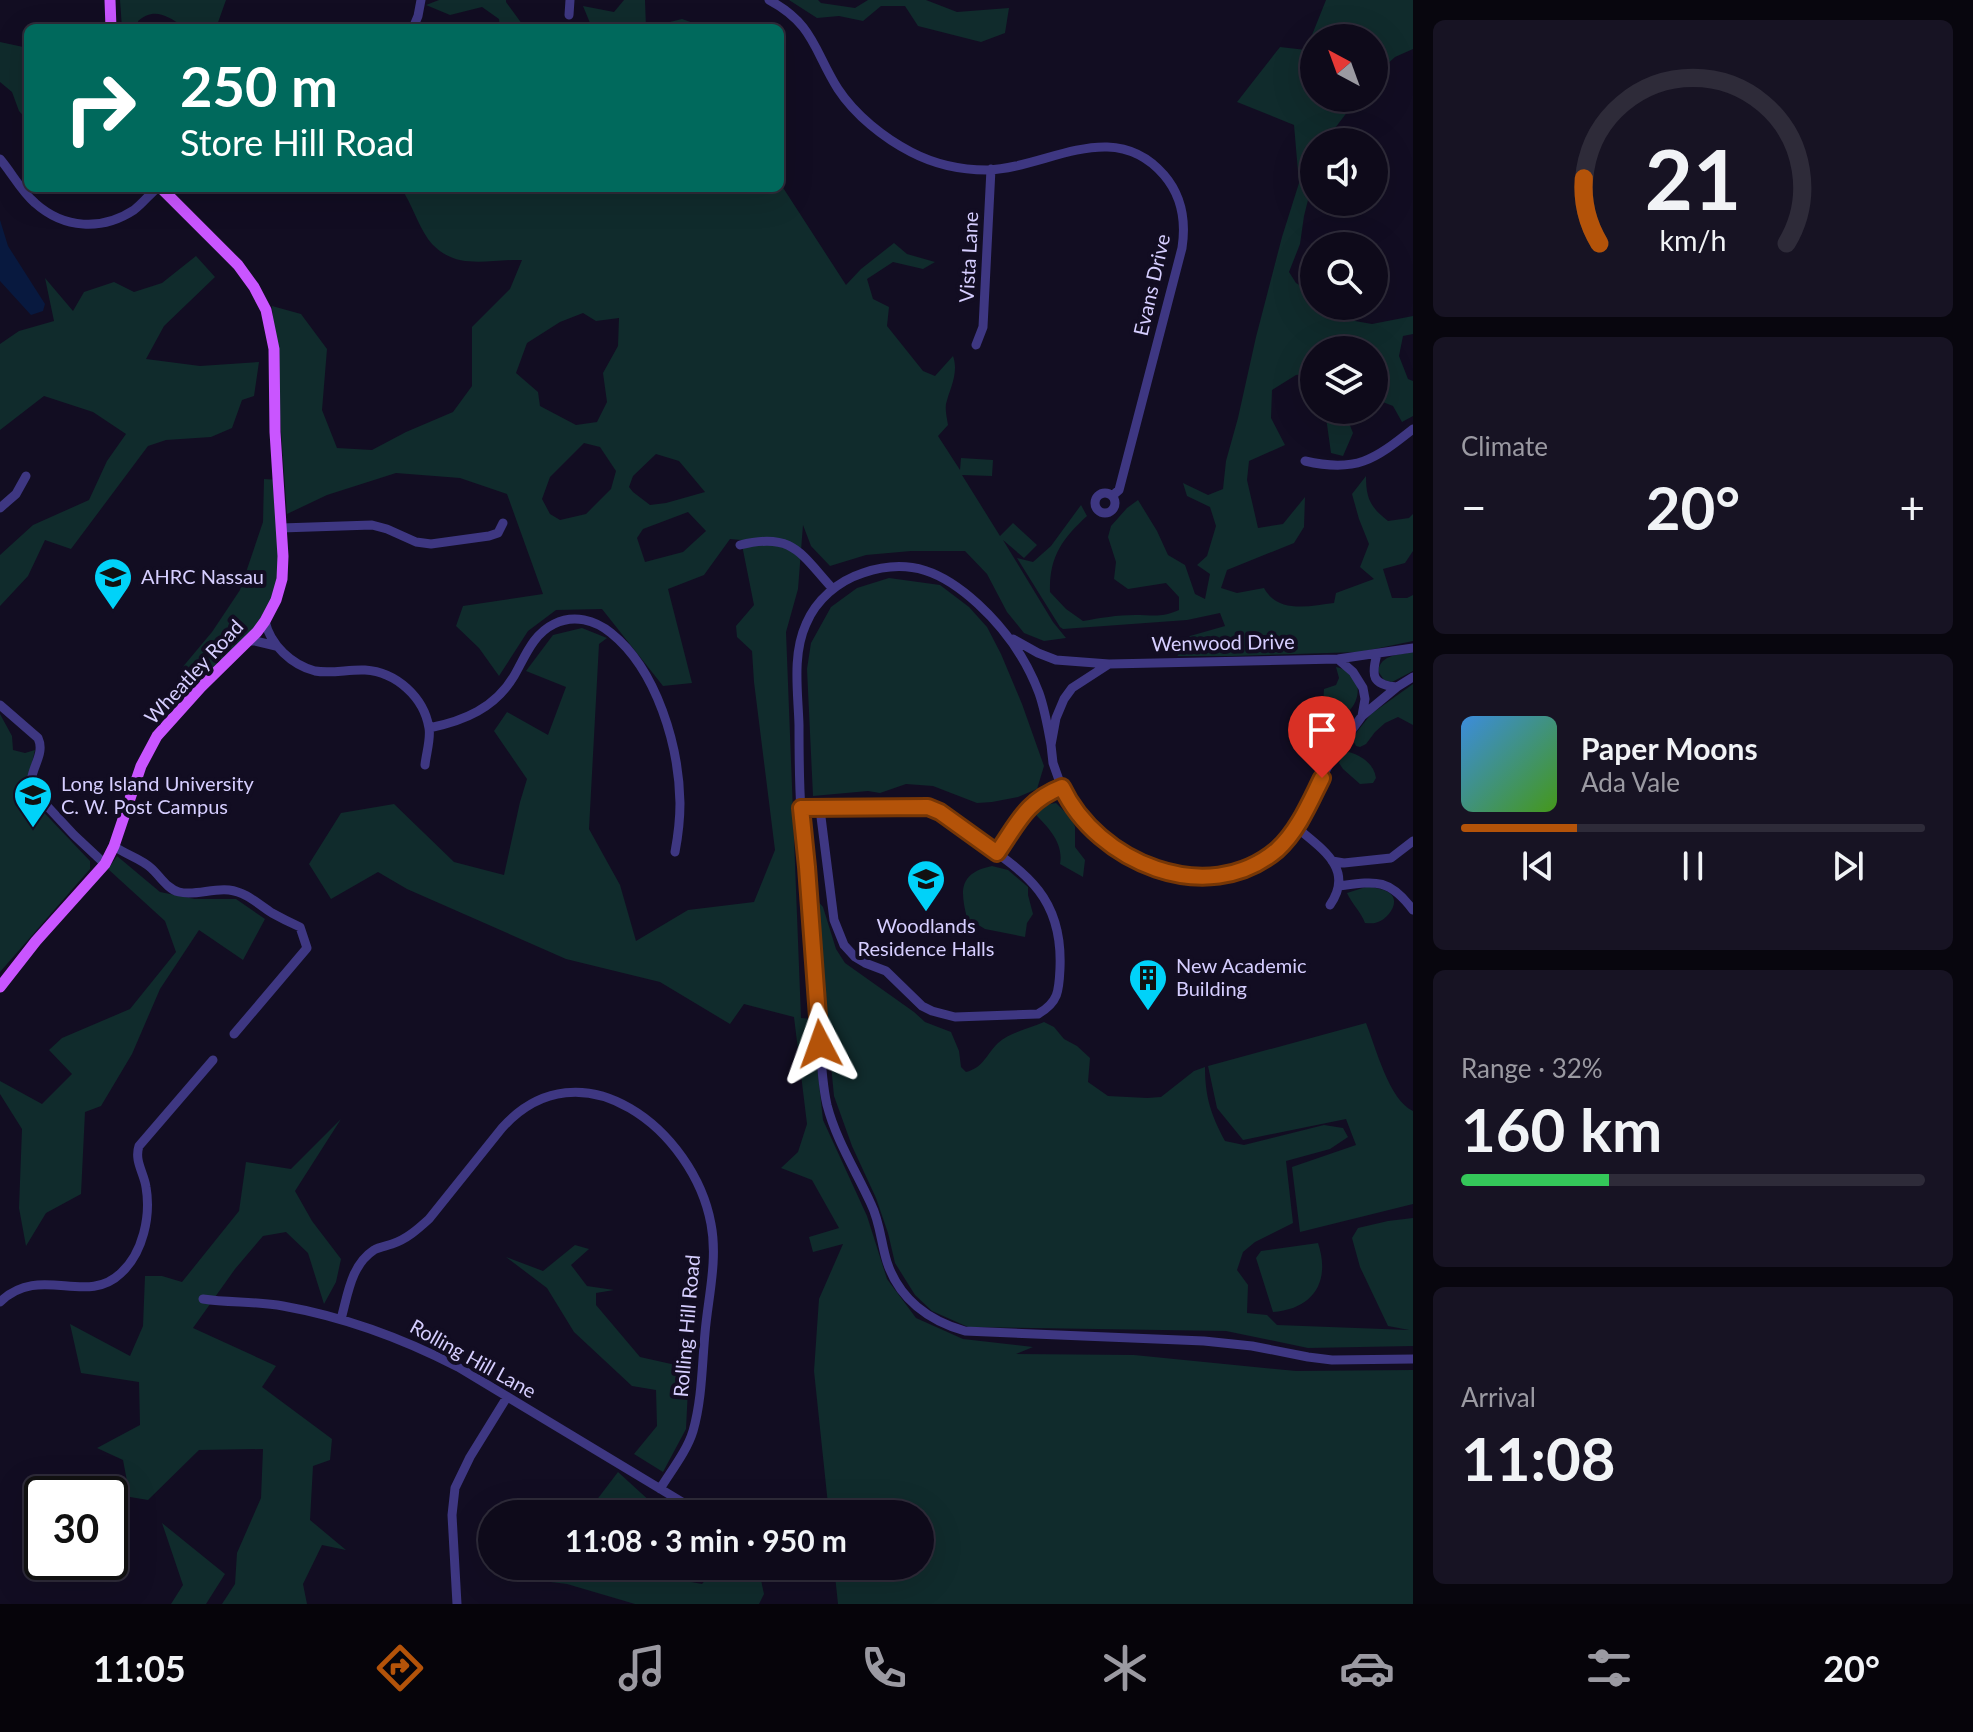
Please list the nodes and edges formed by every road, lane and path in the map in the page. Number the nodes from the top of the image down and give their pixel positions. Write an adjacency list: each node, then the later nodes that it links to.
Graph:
1 (110, 0): 6 (main road)
2 (421, 0): 7 (street)
3 (570, 0): 5 (street)
4 (769, 0): 9 (street, Evans Drive)
5 (569, 15)
6 (111, 24)
7 (415, 24)
8 (0, 159): 10 (street)
9 (991, 169): 14 (street, Vista Lane); 18 (street, Evans Drive)
10 (24, 189)
11 (26, 192): 12 (street)
12 (154, 192)
13 (163, 192): 21 (main road, Wheatley Road)
14 (976, 345)
15 (1413, 429): 16 (street)
16 (1305, 461)
17 (26, 476): 19 (street)
18 (1112, 496)
19 (0, 508)
20 (503, 523): 21 (street)
21 (281, 528): 24 (main road, Wheatley Road)
22 (740, 545): 23 (street)
23 (833, 589): 25 (street); 41 (street)
24 (265, 621): 26 (main road, Wheatley Road); 27 (street)
25 (1010, 637): 31 (street, Wenwood Drive); 37 (street)
26 (247, 641): 27 (street); 44 (main road, Wheatley Road)
27 (276, 646): 36 (street)
28 (1413, 648): 29 (street, Wenwood Drive)
29 (1377, 654): 30 (street, Wenwood Drive); 33 (street)
30 (1338, 659): 31 (street, Wenwood Drive); 35 (street)
31 (1109, 664): 37 (street)
32 (1413, 677): 33 (street)
33 (1397, 687): 35 (street)
34 (0, 705): 48 (street)
35 (1362, 716): 42 (street)
36 (429, 728): 38 (street); 45 (street)
37 (1051, 745): 39 (street)
38 (425, 765)
39 (1062, 787): 42 (street); 46 (street)
40 (822, 807): 41 (street); 46 (street); 46 (street)
41 (801, 808): 58 (street)
42 (1296, 827): 47 (street)
43 (1413, 841): 47 (street)
44 (114, 846): 48 (main road, Wheatley Road); 53 (street)
45 (675, 852)
46 (997, 853)
47 (1332, 861): 49 (street)
48 (105, 864): 52 (main road, Wheatley Road)
49 (1339, 886): 50 (street); 51 (street)
50 (1330, 905)
51 (1413, 910)
52 (0, 987)
53 (234, 1034)
54 (213, 1060): 56 (street)
55 (203, 1299): 57 (street, Rolling Hill Lane)
56 (0, 1302)
57 (341, 1319): 59 (street, Rolling Hill Lane); 60 (street, Rolling Hill Road)
58 (1413, 1359)
59 (507, 1397): 60 (street, Rolling Hill Lane); 62 (street)
60 (660, 1489): 61 (street, Rolling Hill Lane)
61 (678, 1500)
62 (457, 1604)

